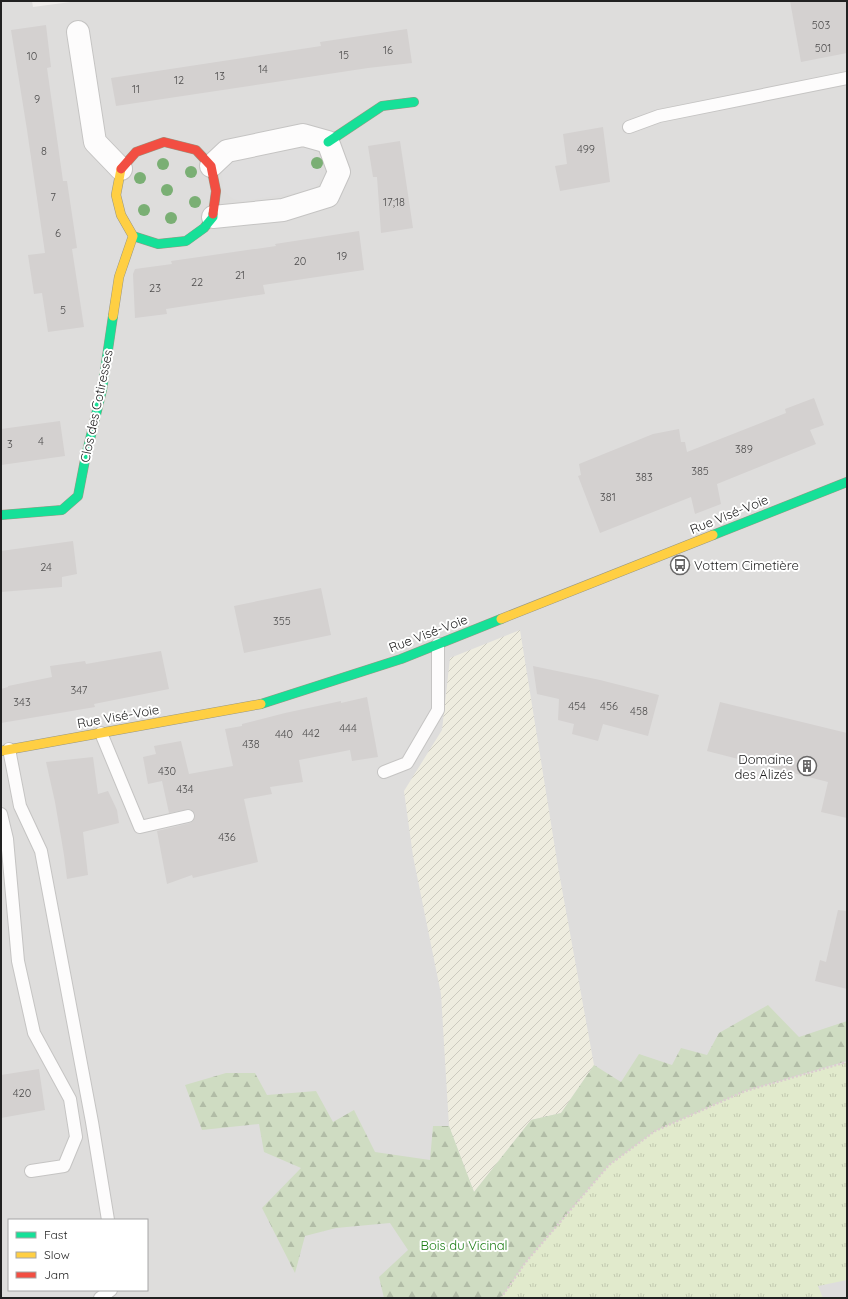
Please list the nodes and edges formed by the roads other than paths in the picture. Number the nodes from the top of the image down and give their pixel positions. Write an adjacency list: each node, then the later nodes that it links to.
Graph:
1 (78, 32): 7 (street)
2 (847, 78): 4 (lane)
3 (414, 102): 5 (street)
4 (629, 127)
5 (328, 142): 6 (street); 8 (street)
6 (211, 166): 7 (street); 8 (street)
7 (121, 169): 9 (street)
8 (213, 217): 9 (street)
9 (133, 236): 11 (street, Clos des Cotiresses)
10 (847, 482): 12 (street, Rue Visé-Voie)
11 (1, 515)
12 (438, 644): 13 (street, Rue Visé-Voie); 15 (lane)
13 (101, 732): 14 (street, Rue Visé-Voie); 17 (lane)
14 (5, 750): 19 (lane)
15 (384, 772)
16 (1, 814): 18 (lane)
17 (188, 816)
18 (31, 1171)
19 (108, 1219)
20 (110, 1291): 21 (lane)
21 (100, 1298)

